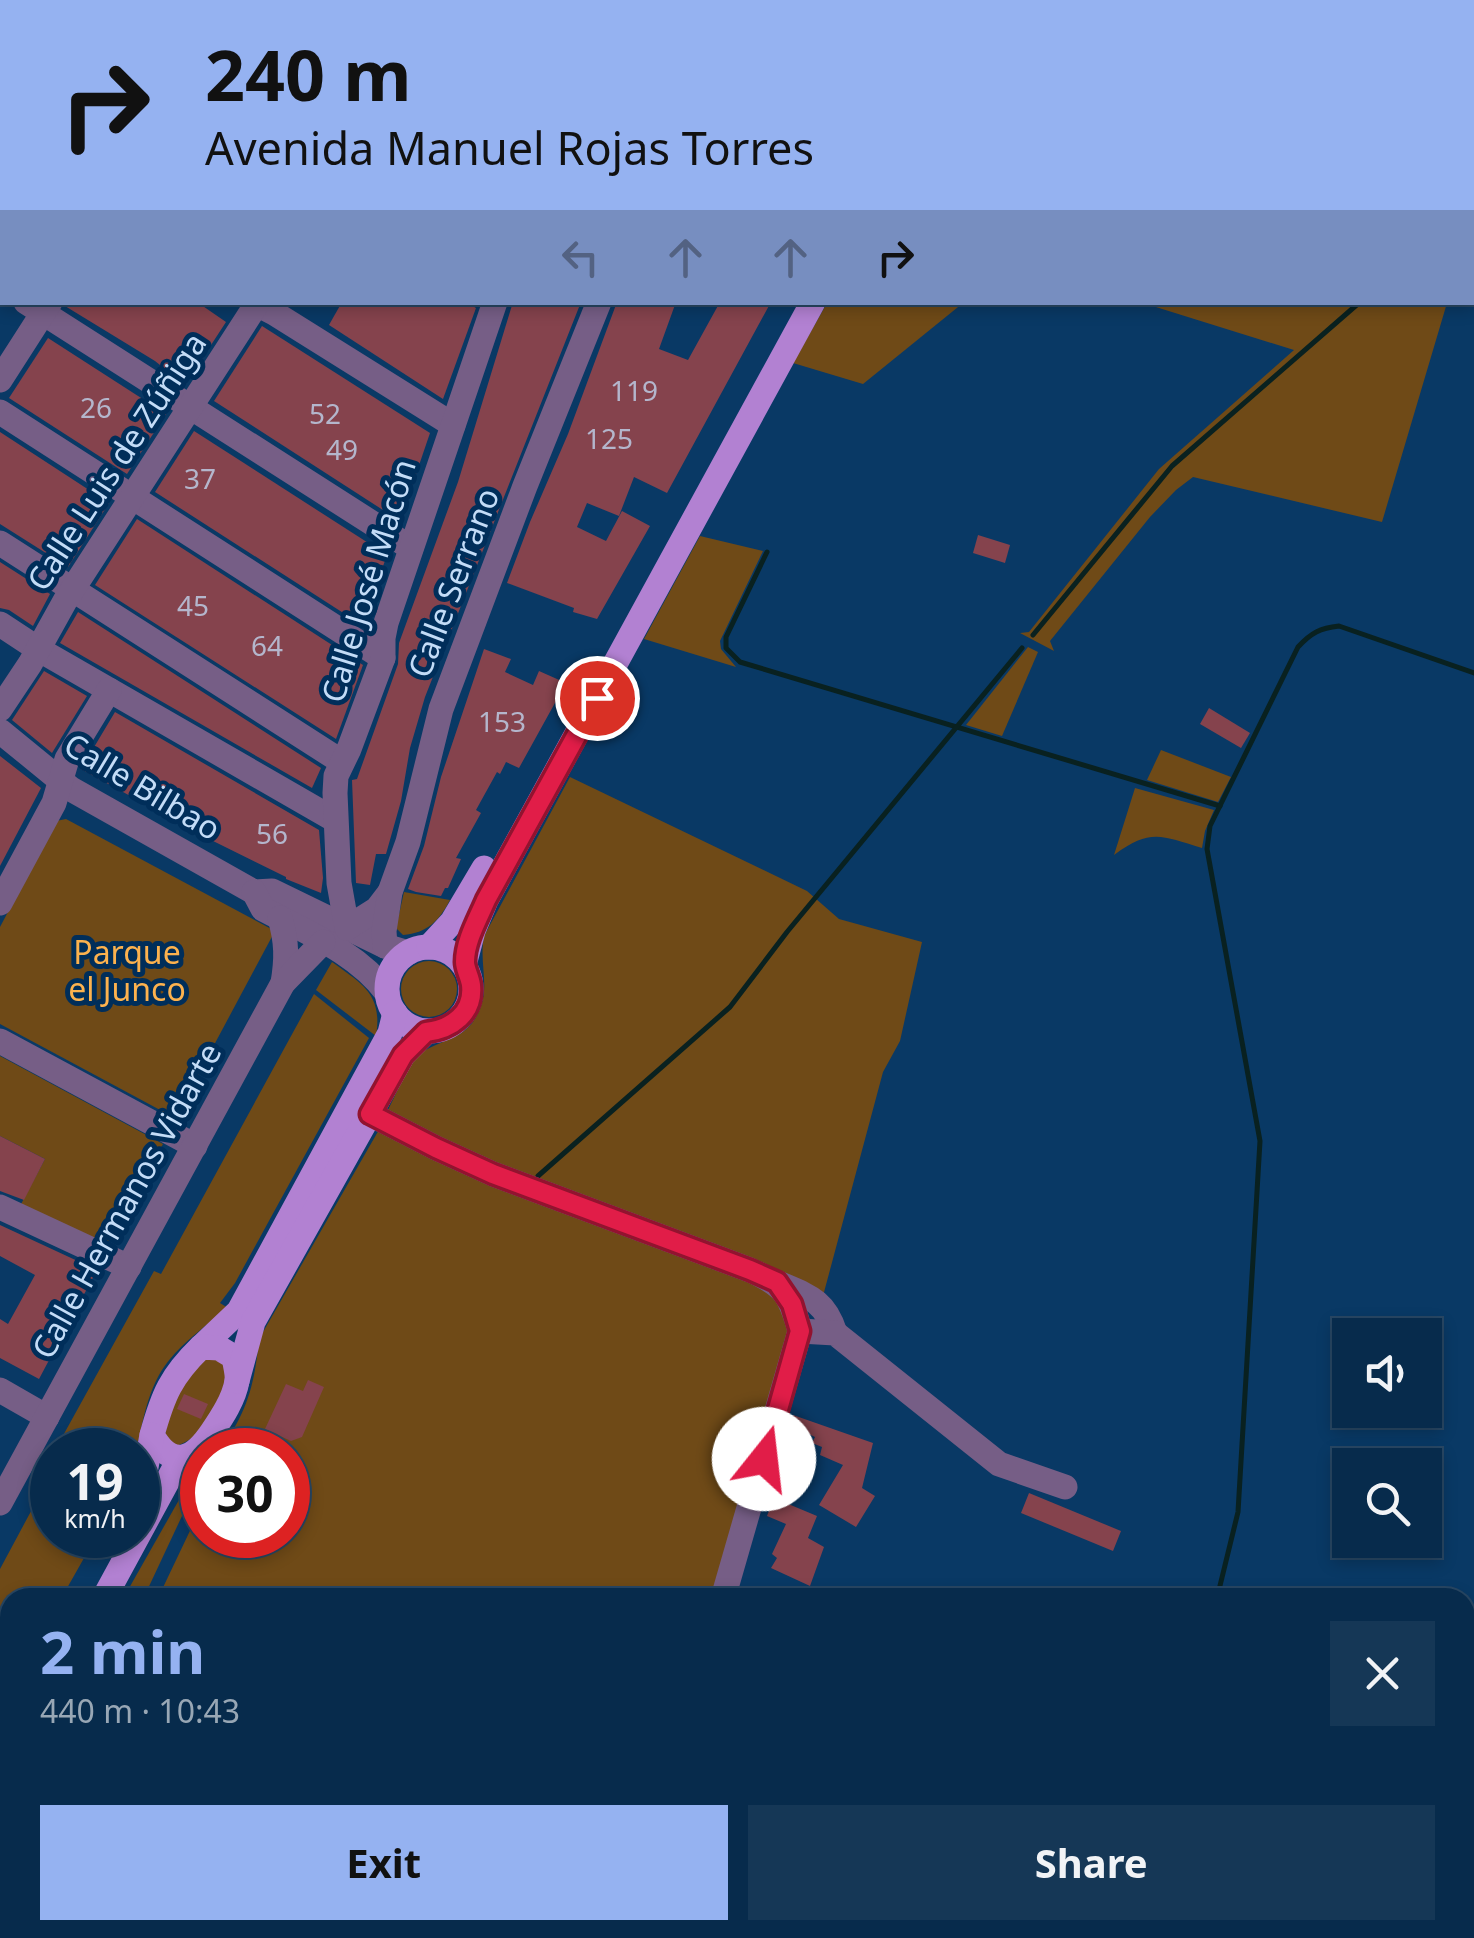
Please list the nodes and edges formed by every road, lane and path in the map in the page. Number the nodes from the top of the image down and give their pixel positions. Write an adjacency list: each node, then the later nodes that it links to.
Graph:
1 (255, 305): 9 (street, Calle Luis de Zúñiga)
2 (259, 305): 11 (street)
3 (494, 305): 11 (street, Calle José Macón)
4 (598, 305): 27 (street, Calle Serrano)
5 (792, 305): 32 (main road)
6 (811, 305): 33 (main road)
7 (40, 306): 8 (street); 9 (street)
8 (0, 380)
9 (190, 408): 12 (street, Calle Luis de Zúñiga); 14 (street)
10 (0, 412): 12 (street)
11 (453, 425): 14 (street, Calle José Macón)
12 (132, 497): 15 (street, Calle Luis de Zúñiga); 18 (street)
13 (0, 543): 15 (street)
14 (411, 548): 18 (street, Calle José Macón)
15 (72, 589): 17 (street, Calle Luis de Zúñiga); 22 (street)
16 (0, 624): 17 (street)
17 (38, 649): 19 (street); 20 (street, Calle Luis de Zúñiga)
18 (383, 658): 22 (street, Calle José Macón)
19 (109, 690): 23 (street); 24 (street)
20 (0, 709)
21 (0, 731): 23 (street, Calle Bilbao)
22 (342, 762): 24 (street, Calle José Macón)
23 (61, 782): 26 (street, Calle Bilbao); 28 (street)
24 (336, 820): 25 (street, Calle José Macón)
25 (340, 883): 30 (street, Calle José Macón); 31 (street)
26 (254, 892): 29 (street, Calle Bilbao); 31 (street, Calle Bilbao)
27 (390, 892): 30 (street, Calle Serrano); 32 (street, Calle Serrano)
28 (0, 903)
29 (280, 918): 31 (street, Calle Bilbao); 34 (street, Calle Hermanos Vidarte)
30 (347, 928): 31 (street, Calle Bilbao); 32 (street, Calle Bilbao)
31 (318, 931): 34 (street, Calle Hermanos Vidarte); 35 (street, Calle Bilbao)
32 (407, 948): 33 (main road); 35 (main road)
33 (464, 964): 36 (main road)
34 (283, 983): 39 (street, Calle Hermanos Vidarte)
35 (391, 1003): 36 (main road); 45 (main road)
36 (426, 1032): 38 (main road)
37 (0, 1040): 39 (street)
38 (370, 1114): 42 (street); 46 (main road)
39 (195, 1146): 41 (street, Calle Hermanos Vidarte)
40 (0, 1207): 41 (street)
41 (128, 1267): 48 (street, Calle Hermanos Vidarte)
42 (777, 1282): 43 (street); 44 (street)
43 (800, 1331): 44 (street); 58 (street)
44 (835, 1333): 53 (street)
45 (202, 1347): 46 (main road); 49 (main road)
46 (237, 1381): 50 (main road)
47 (0, 1390): 48 (street)
48 (47, 1416): 54 (street, Calle Hermanos Vidarte)
49 (154, 1428)
50 (215, 1428)
51 (160, 1448): 52 (main road)
52 (180, 1458): 57 (main road)
53 (1064, 1487)
54 (0, 1504)
55 (107, 1558): 56 (main road)
56 (90, 1588)
57 (109, 1588)
58 (726, 1588)

